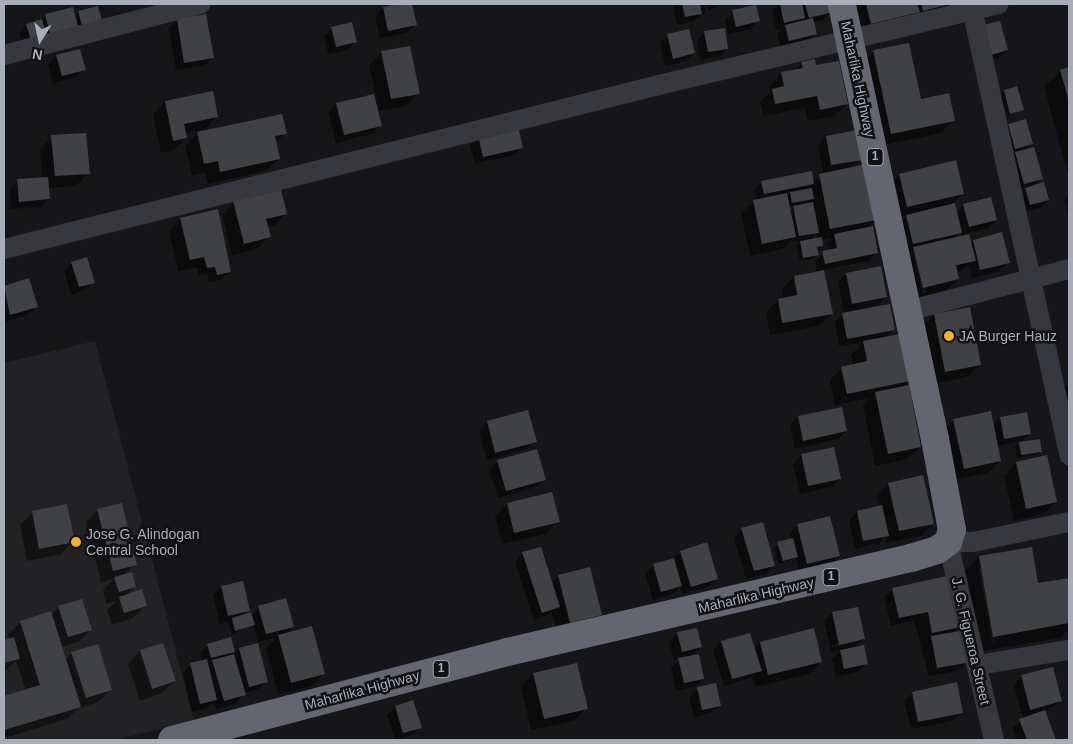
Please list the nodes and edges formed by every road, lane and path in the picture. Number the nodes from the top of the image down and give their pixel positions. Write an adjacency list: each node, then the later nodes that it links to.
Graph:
1 (200, 4): 6 (street)
2 (842, 4): 5 (highway, Maharlika Highway / 1)
3 (998, 4): 4 (street)
4 (972, 7): 5 (street); 9 (street)
5 (850, 39): 7 (street); 10 (highway, Maharlika Highway / 1)
6 (4, 55)
7 (4, 249)
8 (1069, 269): 9 (street)
9 (1031, 279): 10 (street); 11 (street)
10 (907, 310): 13 (highway, Maharlika Highway / 1)
11 (1069, 455)
12 (1069, 522): 13 (street)
13 (948, 542): 15 (street, J. G. Figueroa Street); 16 (highway, Maharlika Highway / 1)
14 (1069, 650): 15 (street)
15 (978, 665): 17 (street, J. G. Figueroa Street)
16 (172, 740)
17 (994, 740)

